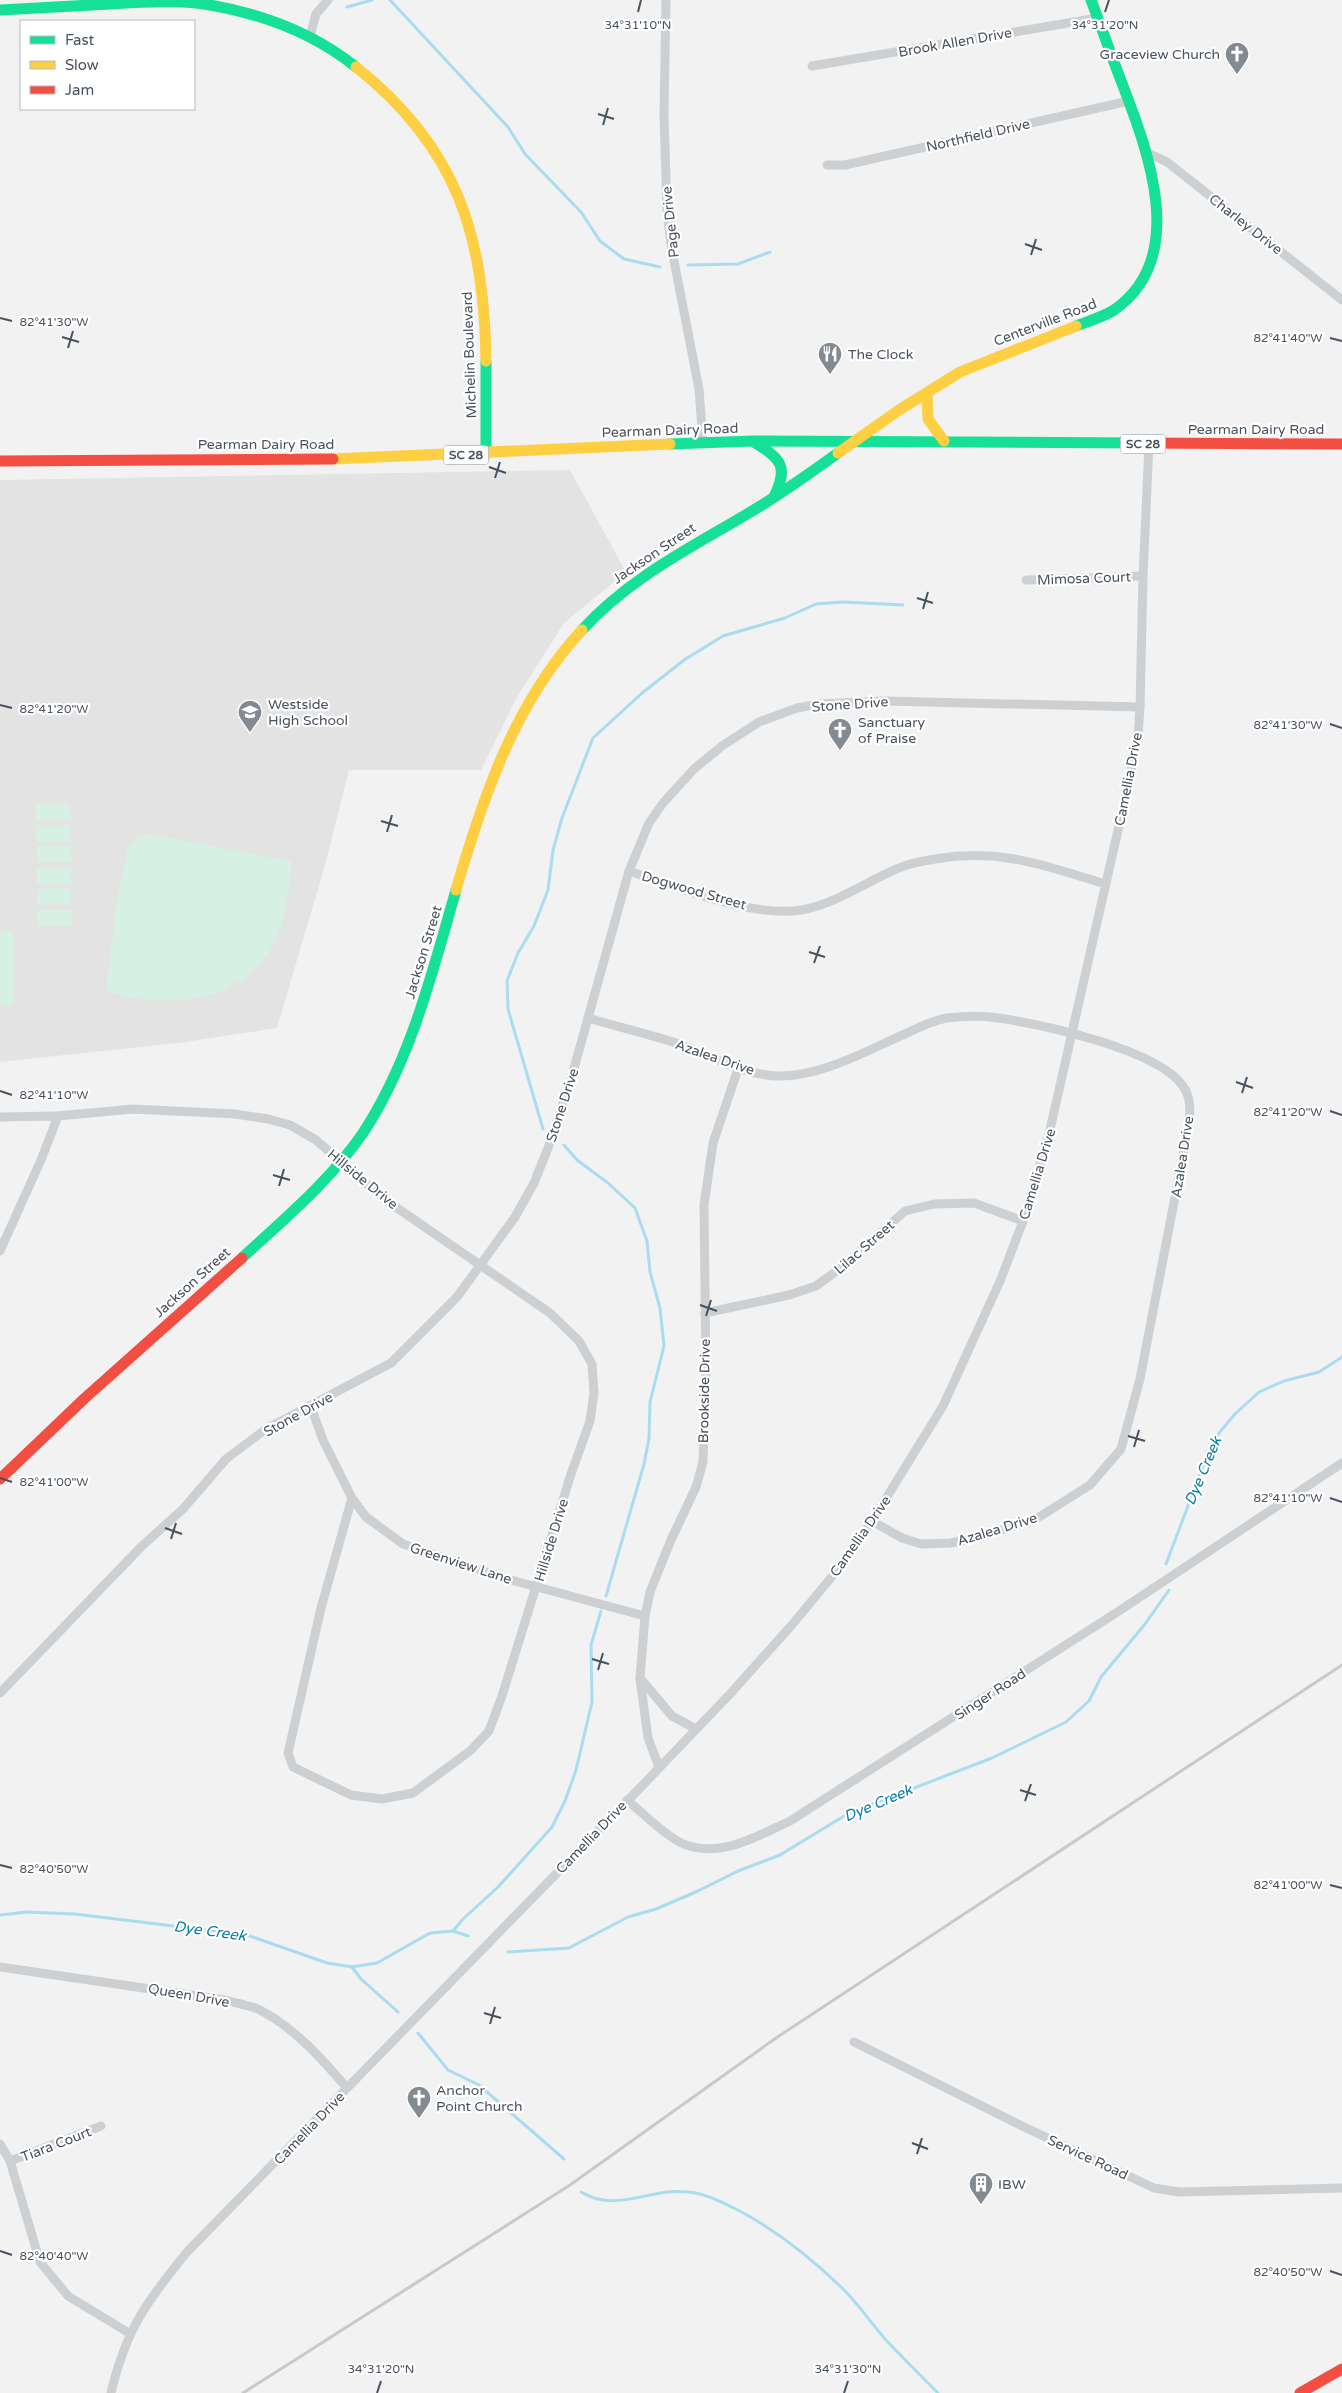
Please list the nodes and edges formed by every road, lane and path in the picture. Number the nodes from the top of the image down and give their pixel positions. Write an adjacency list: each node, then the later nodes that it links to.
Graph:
1 (328, 0): 6 (street)
2 (666, 0): 16 (street, Page Drive)
3 (1091, 0): 5 (main road, Centerville Road)
4 (0, 10): 6 (main road, Michelin Boulevard)
5 (1098, 18): 7 (street, Brook Allen Drive); 8 (main road, Centerville Road)
6 (310, 36): 19 (main road, Michelin Boulevard)
7 (812, 66)
8 (1129, 101): 9 (main road, Centerville Road); 10 (street, Northfield Drive)
9 (1148, 153): 11 (street, Charley Drive); 12 (main road, Centerville Road)
10 (827, 165)
11 (1342, 300)
12 (927, 393): 14 (main road, Centerville Road); 15 (main road)
13 (753, 441): 14 (main road, Pearman Dairy Road / SC 28); 16 (main road, Pearman Dairy Road / SC 28); 21 (main road)
14 (854, 441): 15 (main road, Pearman Dairy Road / SC 28); 21 (main road, Jackson Street)
15 (944, 441): 17 (main road, Pearman Dairy Road / SC 28)
16 (703, 442): 19 (main road, Pearman Dairy Road / SC 28)
17 (1149, 444): 18 (main road, Pearman Dairy Road / SC 28); 22 (street, Camellia Drive)
18 (1342, 444)
19 (486, 454): 20 (main road, Pearman Dairy Road / SC 28)
20 (0, 461)
21 (774, 497): 32 (main road, Jackson Street)
22 (1143, 576): 23 (street, Mimosa Court); 24 (street, Camellia Drive)
23 (1026, 580)
24 (1140, 707): 25 (street, Stone Drive); 26 (street, Camellia Drive)
25 (629, 871): 26 (street, Dogwood Street); 27 (street, Stone Drive)
26 (1105, 884): 28 (street, Camellia Drive)
27 (588, 1018): 29 (street, Azalea Drive); 35 (street, Stone Drive)
28 (1072, 1034): 29 (street, Azalea Drive); 33 (street, Camellia Drive); 41 (street, Azalea Drive)
29 (739, 1066): 36 (street, Brookside Drive)
30 (58, 1116): 31 (street, Hillside Drive); 32 (street, Hillside Drive); 34 (street)
31 (0, 1117)
32 (340, 1162): 35 (street, Hillside Drive); 39 (main road, Jackson Street)
33 (1022, 1221): 36 (street, Lilac Street); 41 (street, Camellia Drive)
34 (0, 1251)
35 (480, 1265): 37 (street, Stone Drive); 42 (street, Hillside Drive)
36 (705, 1313): 43 (street, Brookside Drive)
37 (311, 1407): 40 (street); 45 (street, Stone Drive)
38 (1342, 1463): 48 (street, Singer Road)
39 (0, 1479)
40 (352, 1498): 42 (street, Greenview Lane); 42 (street, Hillside Drive)
41 (872, 1521): 46 (street, Camellia Drive)
42 (537, 1585): 43 (street, Greenview Lane)
43 (645, 1616): 44 (street, Brookside Drive)
44 (640, 1678): 46 (street); 47 (street, Brookside Drive)
45 (0, 1693)
46 (696, 1729): 47 (street, Camellia Drive)
47 (659, 1767): 48 (street, Camellia Drive)
48 (627, 1800): 51 (street, Camellia Drive)
49 (0, 1967): 51 (street, Queen Drive)
50 (854, 2042): 55 (street, Service Road)
51 (347, 2088): 56 (street, Camellia Drive)
52 (101, 2126): 54 (street, Tiara Court)
53 (0, 2144): 54 (street)
54 (10, 2161): 56 (street)
55 (1342, 2188)
56 (129, 2333): 58 (street, Camellia Drive)
57 (1342, 2368): 59 (main road)
58 (111, 2393)
59 (1300, 2393)

